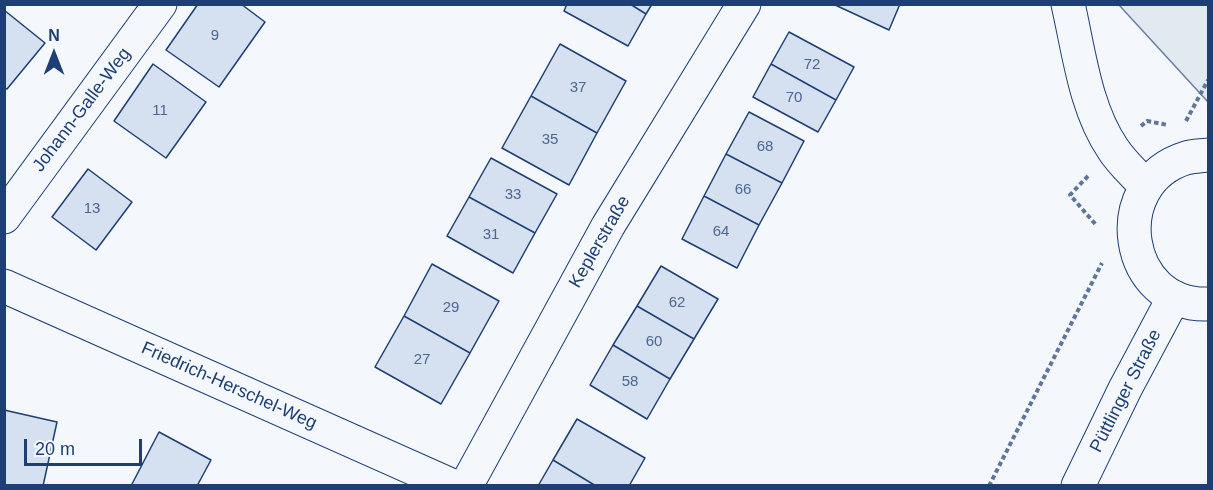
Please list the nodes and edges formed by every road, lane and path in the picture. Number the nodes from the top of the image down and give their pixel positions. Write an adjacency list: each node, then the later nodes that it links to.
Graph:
1 (160, 4): 10 (street, Johann-Galle-Weg)
2 (744, 4): 17 (street, Keplerstraße)
3 (1068, 4): 7 (street)
4 (1209, 80): 6 (path)
5 (1170, 126): 7 (path)
6 (1182, 128)
7 (1113, 150): 9 (street); 11 (path)
8 (1209, 155): 9 (street)
9 (1146, 187): 14 (street)
10 (4, 217)
11 (1098, 234)
12 (1101, 255): 18 (path)
13 (4, 286): 16 (street, Friedrich-Herschel-Weg)
14 (1174, 297): 15 (street); 19 (street, Püttlinger Straße)
15 (1209, 304)
16 (453, 486)
17 (466, 486)
18 (989, 486)
19 (1078, 486)

